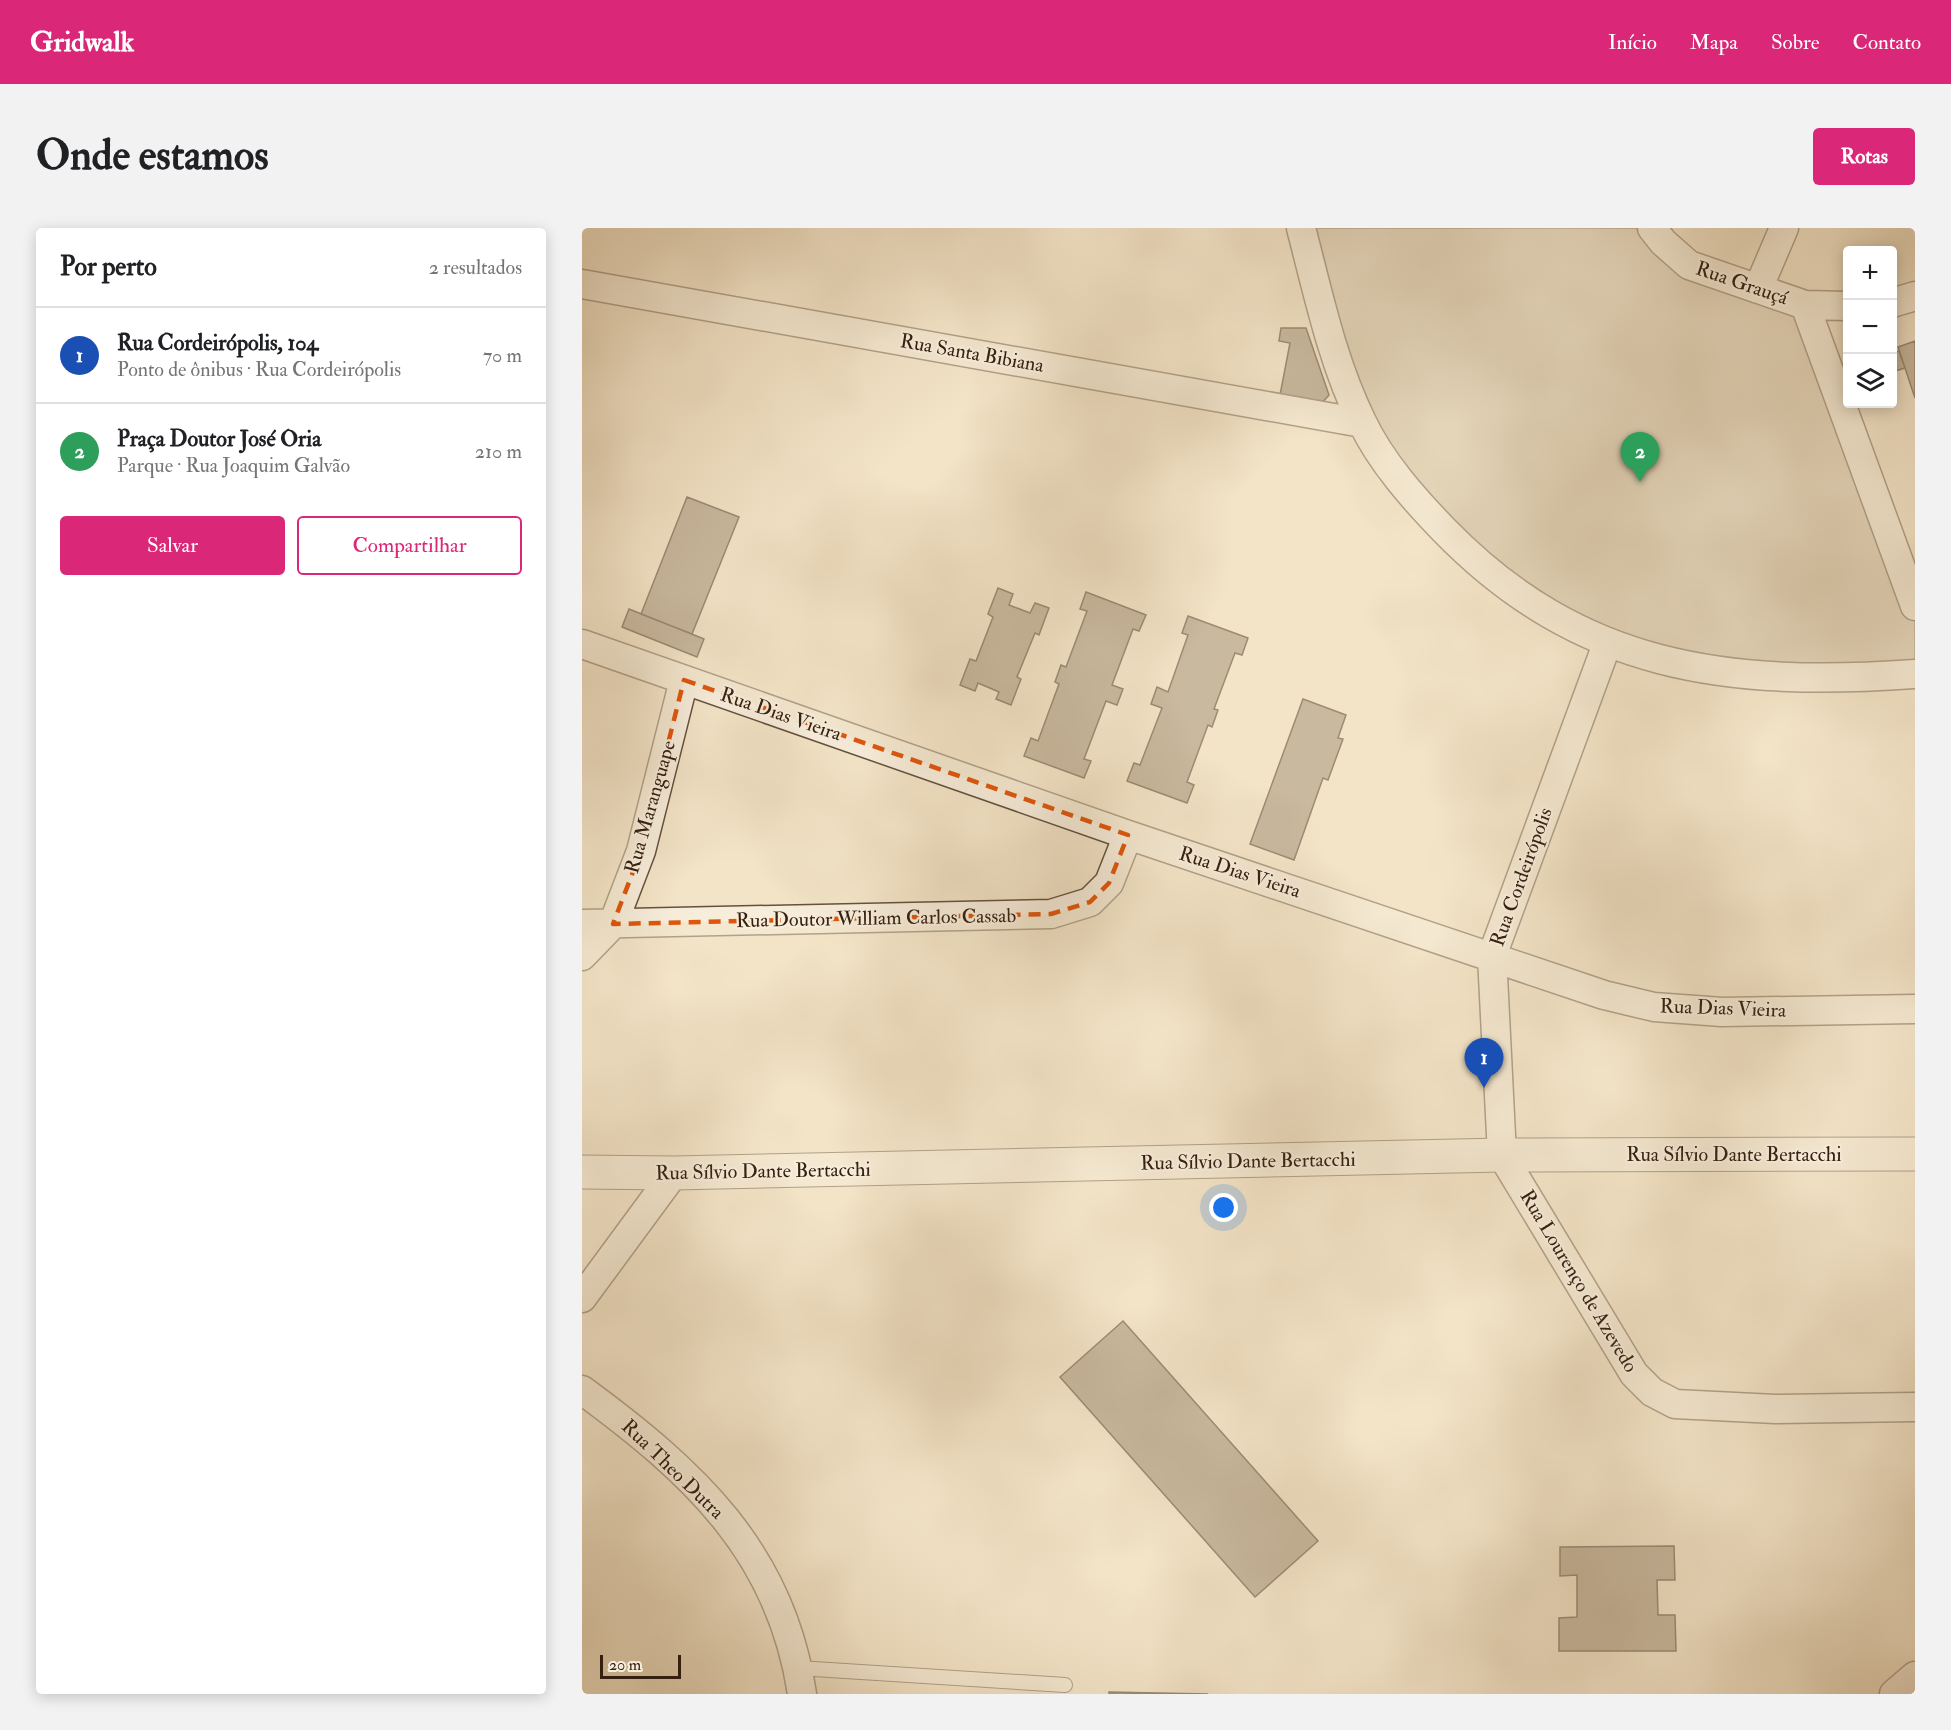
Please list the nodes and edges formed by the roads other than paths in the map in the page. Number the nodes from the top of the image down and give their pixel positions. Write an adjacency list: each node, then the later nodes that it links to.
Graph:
1 (1301, 228): 10 (street)
2 (1652, 228): 5 (street, Rua Grauçá)
3 (1784, 228): 5 (street)
4 (582, 284): 10 (street, Rua Santa Bibiana)
5 (1758, 289): 8 (street, Rua Grauçá)
6 (1915, 296): 7 (street)
7 (1897, 302)
8 (1805, 304): 9 (street, Rua Grauçá); 11 (street)
9 (1843, 306)
10 (1362, 423): 13 (street)
11 (1915, 606)
12 (582, 644): 15 (street, Rua Dias Vieira)
13 (1606, 644): 14 (street); 20 (street, Rua Cordeirópolis)
14 (1915, 674)
15 (684, 680): 16 (street, Rua Dias Vieira); 18 (street, Rua Maranguape)
16 (1128, 835): 18 (street, Rua Doutor William Carlos Cassab); 20 (street, Rua Dias Vieira)
17 (582, 924): 18 (street, Rua Doutor William Carlos Cassab)
18 (613, 924): 19 (street, Rua Maranguape)
19 (582, 956)
20 (1492, 956): 21 (street, Rua Dias Vieira); 23 (street, Rua Cordeirópolis)
21 (1915, 1009)
22 (1915, 1154): 23 (street, Rua Sílvio Dante Bertacchi)
23 (1502, 1155): 25 (street, Rua Sílvio Dante Bertacchi); 28 (street, Rua Lourenço de Azevedo)
24 (582, 1172): 25 (street, Rua Sílvio Dante Bertacchi)
25 (674, 1173): 26 (street)
26 (582, 1298)
27 (582, 1390): 30 (street, Rua Theo Dutra)
28 (1915, 1407)
29 (1915, 1676): 32 (street)
30 (800, 1681): 31 (lane)
31 (1065, 1685)
32 (1894, 1694)

